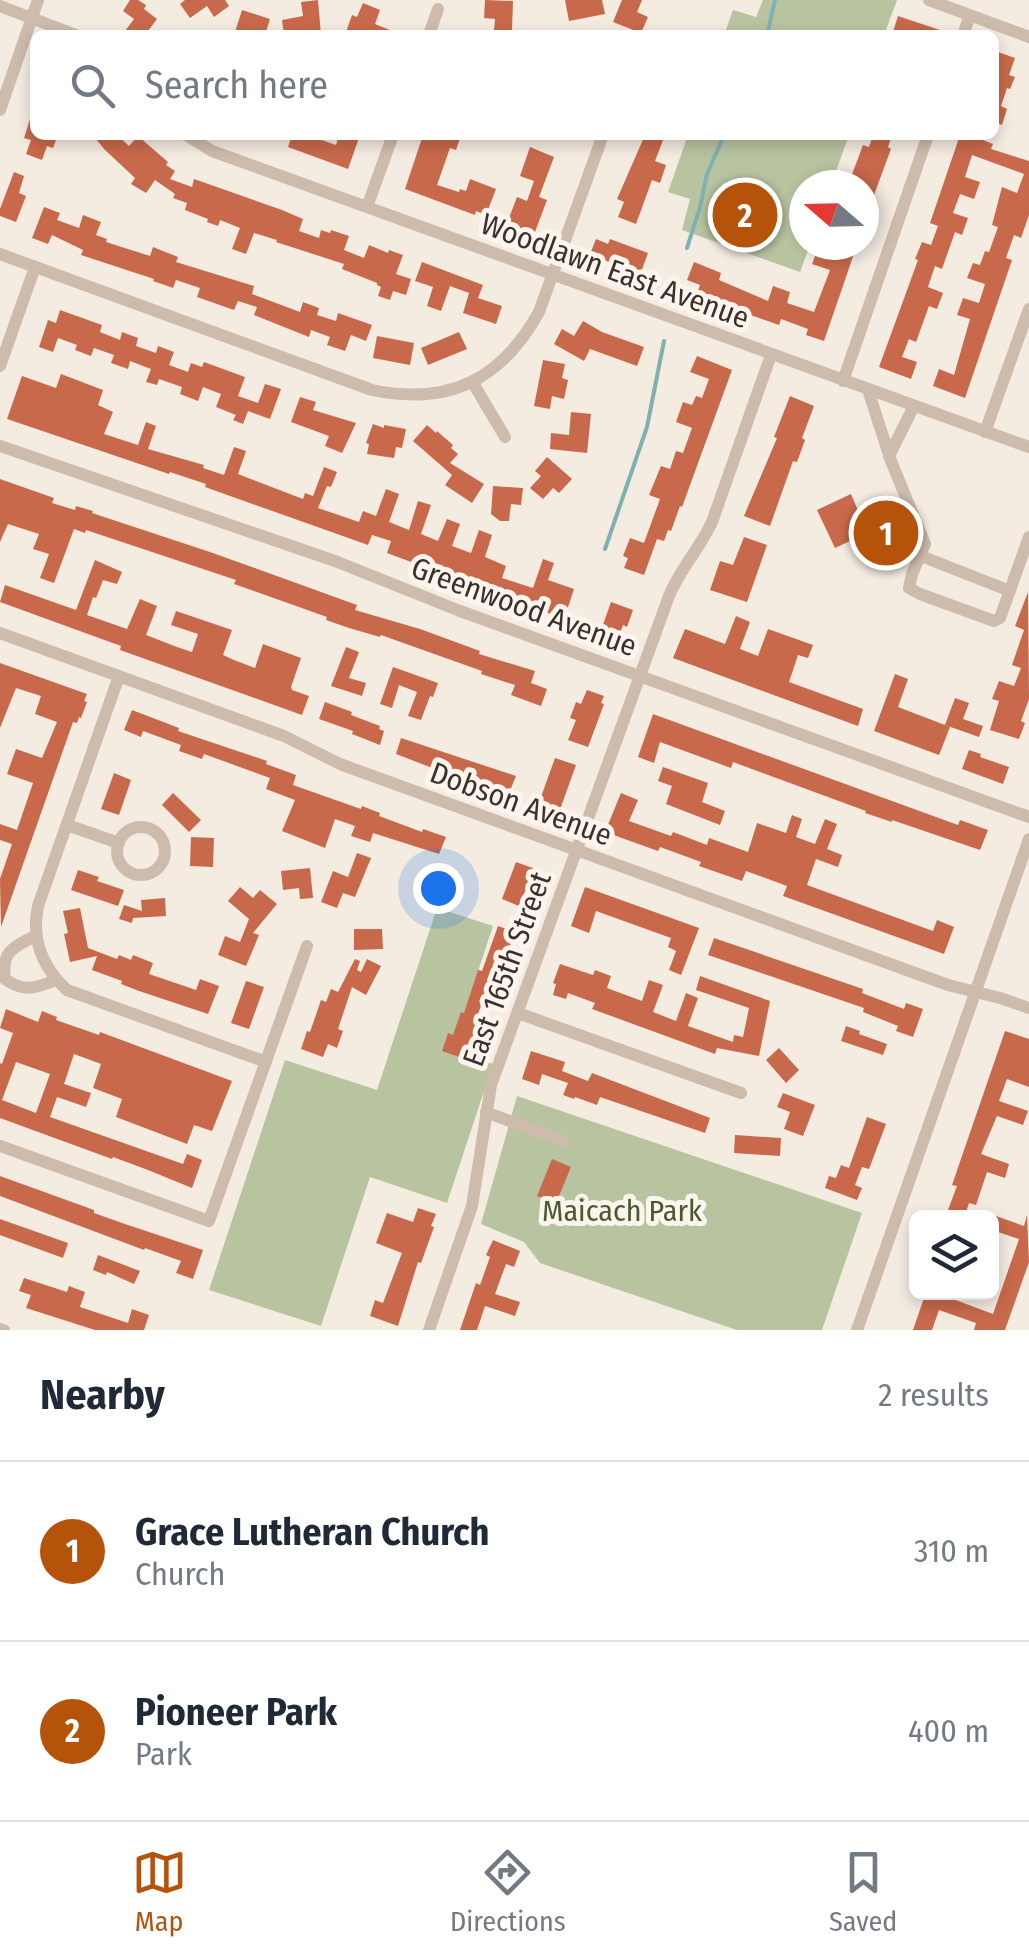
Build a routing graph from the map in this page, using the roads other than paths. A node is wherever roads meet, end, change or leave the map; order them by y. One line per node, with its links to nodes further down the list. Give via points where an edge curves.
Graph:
1 (38, 0): 6 (street)
2 (929, 0): 5 (street)
3 (0, 6): 6 (street)
4 (438, 9): 8 (street)
5 (970, 15): 9 (street); 10 (street)
6 (32, 17): 7 (street); 11 (street)
7 (64, 30)
8 (431, 30)
9 (965, 30)
10 (1029, 37)
11 (0, 110)
12 (195, 140): 16 (street, Woodlawn East Avenue)
13 (391, 140): 16 (street)
14 (601, 140): 19 (street)
15 (926, 140): 23 (street)
16 (367, 208): 19 (street, Woodlawn East Avenue)
17 (0, 254): 18 (street)
18 (34, 268): 22 (street); 24 (street, via 372,390 414,396)
19 (553, 274): 21 (street, Woodlawn East Avenue); 24 (street, via 519,344)
20 (1029, 309): 27 (street)
21 (772, 355): 23 (street, Woodlawn East Avenue); 37 (street, East 165th Street, via 712,522 675,582)
22 (0, 366)
23 (843, 381): 25 (street, Woodlawn East Avenue)
24 (473, 383): 28 (street)
25 (868, 390): 26 (street, Woodlawn East Avenue); 31 (street)
26 (914, 406): 27 (street, Woodlawn East Avenue); 31 (street)
27 (985, 432): 30 (street, Woodlawn East Avenue)
28 (505, 437)
29 (0, 446): 37 (street, Greenwood Avenue, via 335,561)
30 (1029, 448)
31 (889, 456): 33 (street, via 925,544)
32 (1029, 537): 34 (street)
33 (921, 556): 34 (street); 34 (street, via 909,588 920,594 994,621)
34 (1010, 592)
35 (0, 633): 36 (street, Dobson Avenue)
36 (118, 676): 39 (street); 42 (street, Dobson Avenue)
37 (640, 677): 38 (street, Greenwood Avenue); 42 (street, East 165th Street)
38 (1029, 817)
39 (67, 825): 41 (street); 43 (street, via 38,906)
40 (1029, 840): 46 (street)
41 (119, 843)
42 (576, 852): 46 (street, Dobson Avenue); 48 (street, East 165th Street)
43 (35, 936): 45 (street); 45 (street, via 8,954 6,980 29,990)
44 (307, 946): 49 (street)
45 (56, 980): 49 (street, via 82,997)
46 (976, 992): 47 (street, Dobson Avenue); 55 (street)
47 (1029, 1008)
48 (518, 1013): 50 (street); 51 (street, East 165th Street)
49 (266, 1062): 53 (street, via 209,1221)
50 (741, 1092)
51 (486, 1112): 52 (street); 54 (street, East 165th Street, via 472,1206)
52 (563, 1141)
53 (0, 1146)
54 (429, 1330)
55 (857, 1330)

